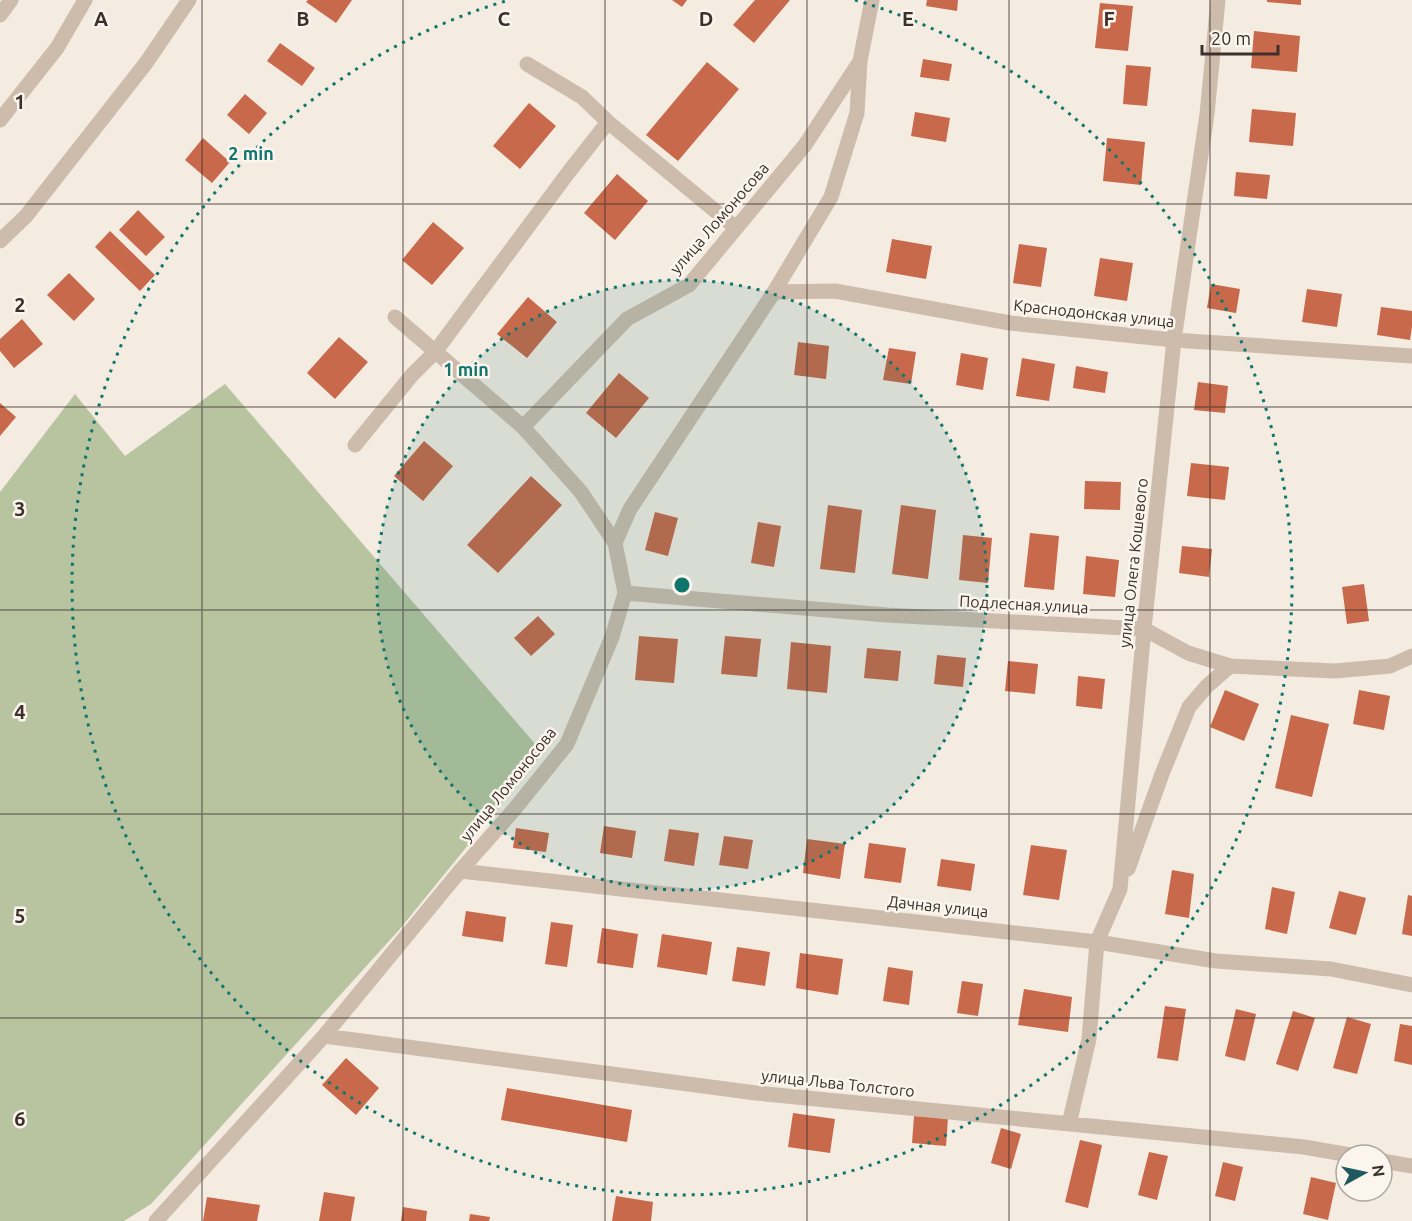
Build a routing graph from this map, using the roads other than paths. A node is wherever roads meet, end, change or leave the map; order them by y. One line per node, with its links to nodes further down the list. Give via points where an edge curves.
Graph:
1 (11, 0): 6 (street)
2 (85, 0): 9 (street, via 57,48)
3 (189, 0): 12 (street, via 146,63 26,216)
4 (872, 0): 7 (street, улица Ломоносова)
5 (1218, 0): 15 (street, улица Олега Кошевого, via 1207,114)
6 (0, 15)
7 (860, 61): 11 (street, улица Ломоносова, via 805,145); 13 (street, via 857,112 831,197)
8 (527, 64): 10 (street, via 582,97)
9 (0, 120)
10 (608, 122): 11 (street); 16 (street)
11 (736, 228): 18 (street, улица Ломоносова, via 688,285 627,319)
12 (0, 241)
13 (774, 292): 15 (street, Краснодонская улица, via 835,291 1010,323); 20 (street, via 630,510)
14 (395, 317): 16 (street)
15 (1174, 340): 17 (street, Краснодонская улица); 22 (street, улица Олега Кошевого)
16 (435, 352): 18 (street); 19 (street)
17 (1412, 356)
18 (523, 427): 20 (street, улица Ломоносова, via 581,492)
19 (355, 445)
20 (615, 543): 21 (street, улица Ломоносова)
21 (625, 593): 22 (street, Подлесная улица, via 887,615); 25 (street, улица Ломоносова, via 612,637 567,744)
22 (1144, 629): 24 (street, Подлесная улица, via 1188,653); 26 (street, улица Олега Кошевого)
23 (1412, 656): 24 (street, Подлесная улица, via 1390,666 1335,671)
24 (1230, 666): 26 (street, via 1189,706)
25 (460, 871): 27 (street, Дачная улица); 29 (street, улица Ломоносова)
26 (1120, 889): 27 (street, улица Олега Кошевого)
27 (1097, 942): 28 (street, Дачная улица, via 1216,961 1331,969); 30 (street, улица Олега Кошевого, via 1089,1039)
28 (1412, 985)
29 (324, 1036): 30 (street, улица Льва Толстого, via 756,1093); 34 (street, улица Ломоносова)
30 (1068, 1124): 31 (street, улица Льва Толстого)
31 (1334, 1152)
32 (1394, 1163): 33 (street)
33 (1412, 1166)
34 (156, 1221)

